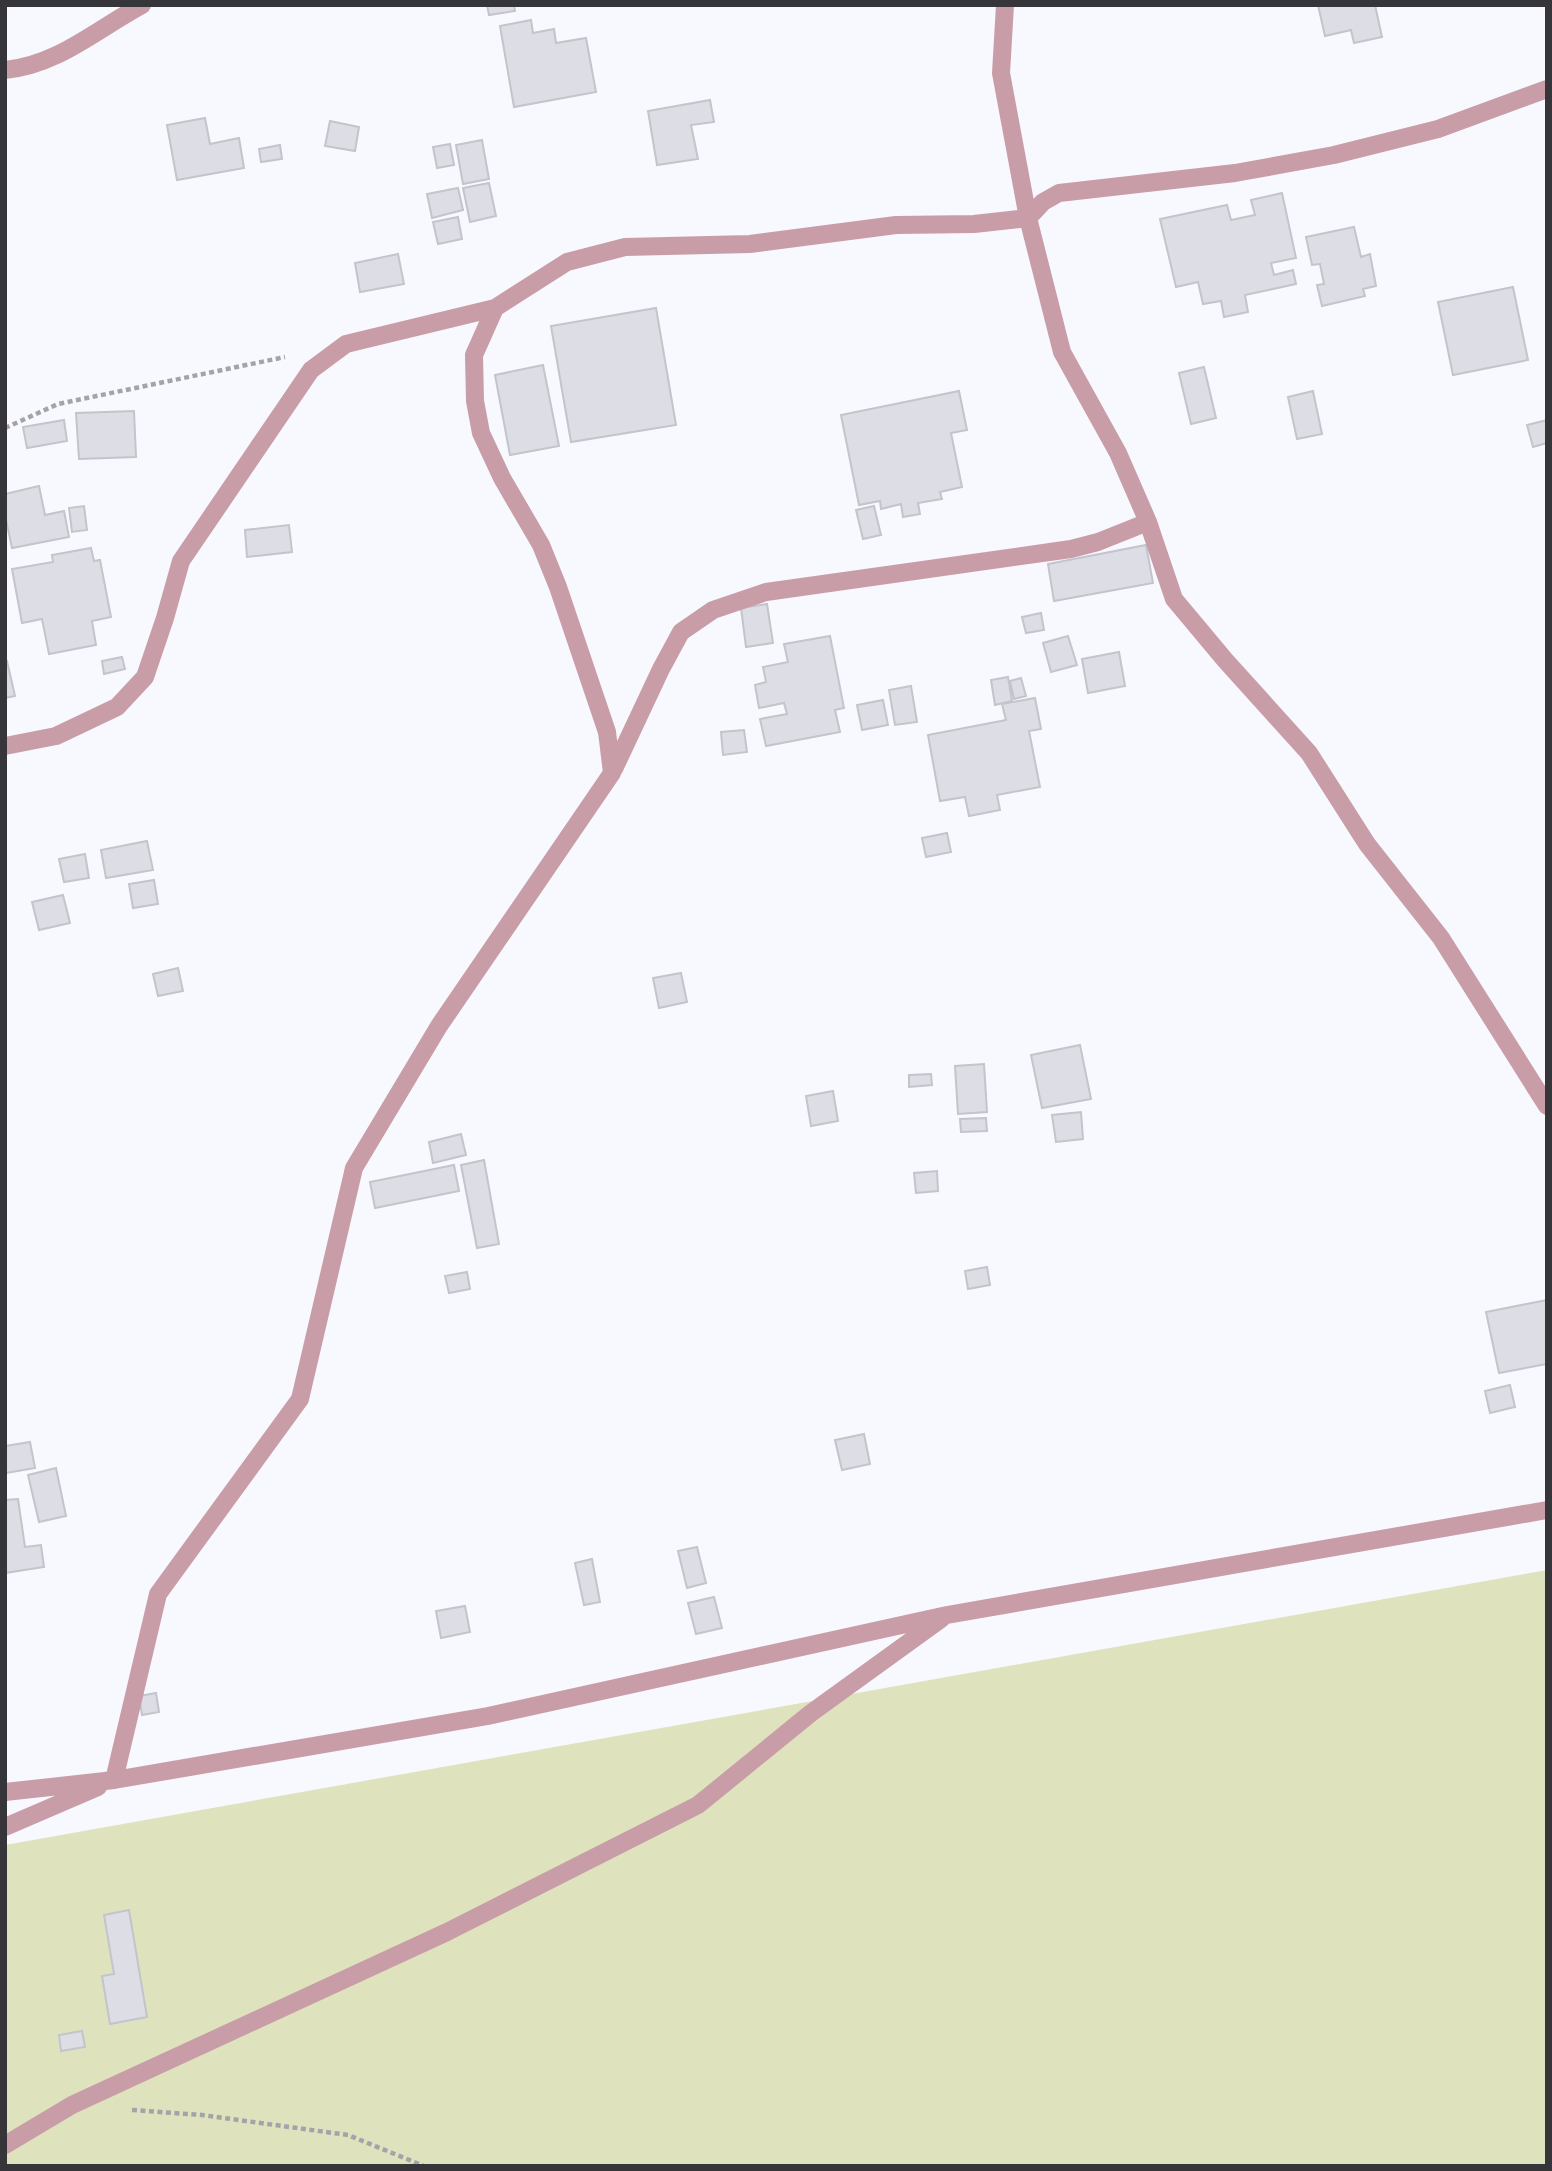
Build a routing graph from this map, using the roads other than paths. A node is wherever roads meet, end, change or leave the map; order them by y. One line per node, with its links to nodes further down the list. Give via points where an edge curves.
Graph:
1 (142, 5): 3 (street, via 63,54)
2 (1005, 5): 5 (street, via 1001,73)
3 (5, 70)
4 (1547, 89): 5 (street, via 1438,129 1334,155 1235,173 1059,193)
5 (1028, 218): 6 (street, via 896,225 750,244 625,247 567,262); 7 (street, via 1062,352 1118,453)
6 (495, 308): 8 (street, via 346,344 311,370 181,561 145,677 117,708 56,736); 9 (street, via 474,355 481,433 541,545 558,587 596,694)
7 (1147, 522): 9 (street, via 1071,549 766,592 713,610 681,632); 10 (street, via 1174,599 1309,753 1367,844 1441,937)
8 (5, 746)
9 (612, 773): 13 (street, via 439,1026 354,1168 300,1399 158,1594)
10 (1547, 1106)
11 (1547, 1510): 12 (street)
12 (947, 1615): 13 (street, via 488,1716); 16 (street, via 811,1713 698,1805 447,1931 72,2105)
13 (114, 1780): 14 (street); 15 (street)
14 (5, 1792)
15 (5, 1827)
16 (5, 2145)

